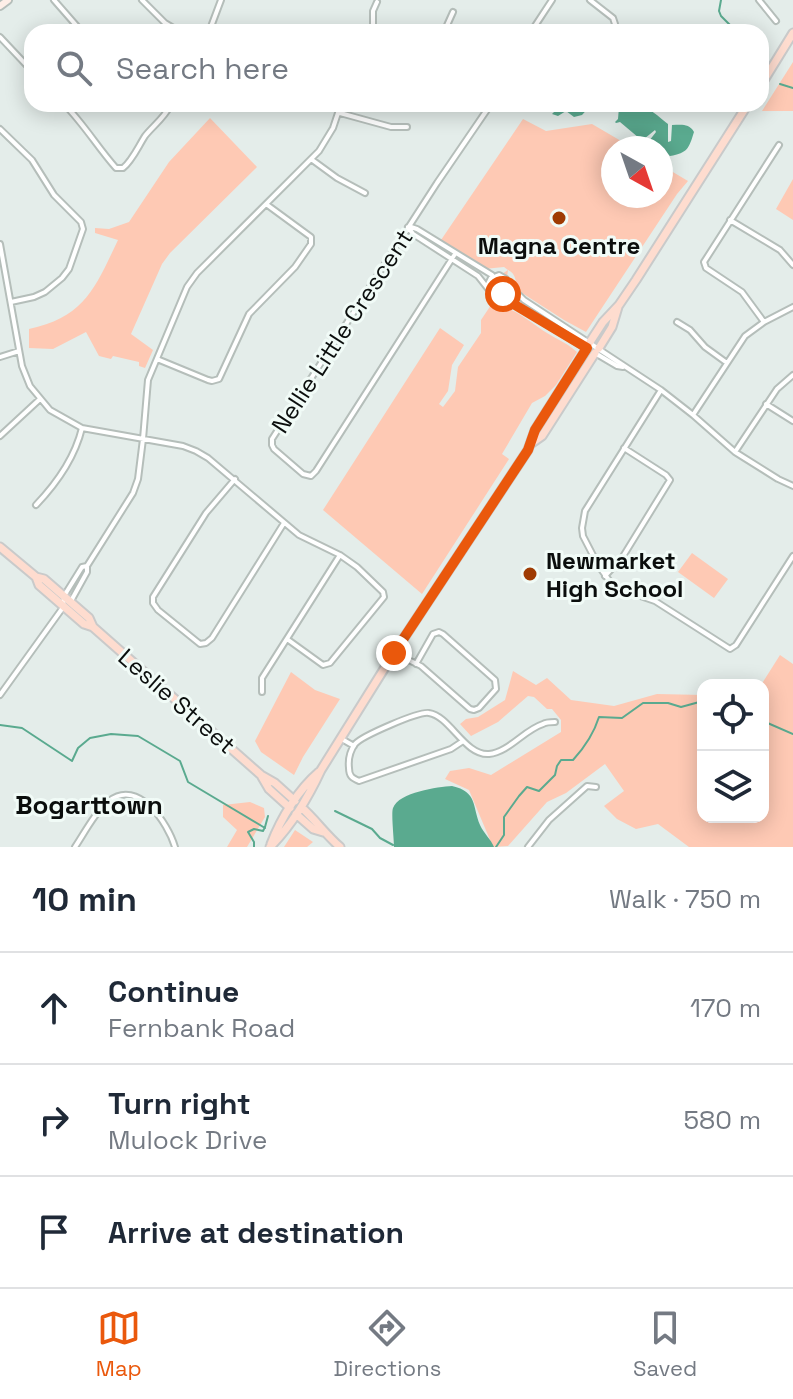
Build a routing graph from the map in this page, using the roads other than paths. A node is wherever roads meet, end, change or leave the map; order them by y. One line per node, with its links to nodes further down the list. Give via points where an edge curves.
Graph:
1 (8, 0): 9 (street)
2 (54, 0): 12 (street)
3 (142, 0): 13 (street)
4 (221, 0): 14 (street)
5 (552, 0): 17 (street)
6 (590, 0): 18 (street)
7 (759, 0): 11 (street)
8 (377, 2): 15 (street)
9 (0, 6)
10 (453, 12): 16 (street)
11 (776, 21)
12 (75, 24)
13 (167, 24)
14 (212, 24)
15 (373, 24)
16 (448, 24)
17 (538, 24)
18 (615, 24)
19 (793, 33): 22 (main road)
20 (0, 37): 21 (street)
21 (24, 62)
22 (769, 72)
23 (72, 112): 24 (street, via 116,168 126,167)
24 (167, 112)
25 (485, 112): 35 (street, Nellie Little Crescent)
26 (743, 112): 44 (main road)
27 (340, 113): 28 (street); 31 (street)
28 (407, 127)
29 (0, 129): 43 (street, via 32,160 83,229 62,278 45,292)
30 (779, 145): 34 (street)
31 (311, 159): 32 (street); 33 (street)
32 (365, 193)
33 (266, 204): 52 (street, via 193,278); 52 (street, via 311,237 311,244 249,314 219,379 208,380)
34 (730, 220): 38 (street, via 780,250); 47 (street, via 704,265 742,292)
35 (408, 227): 37 (street); 37 (street, Nellie Little Crescent, via 272,439 274,449 303,474 314,474)
36 (0, 244): 43 (street)
37 (454, 256): 39 (street); 41 (street)
38 (793, 265)
39 (494, 276): 40 (street); 41 (street)
40 (508, 284): 42 (street); 48 (street)
41 (487, 286): 42 (street)
42 (500, 296): 48 (street)
43 (11, 302): 49 (street)
44 (619, 305): 48 (main road); 50 (main road)
45 (793, 307): 47 (street)
46 (677, 322): 53 (street)
47 (764, 322): 53 (street, via 745,336)
48 (588, 345): 50 (street); 63 (main road)
49 (19, 351): 51 (street); 56 (street)
50 (597, 351): 55 (street); 63 (main road, via 542,436)
51 (0, 357)
52 (157, 359): 62 (street, via 148,380)
53 (727, 363): 58 (street)
54 (793, 375): 57 (street)
55 (661, 390): 58 (street); 64 (street)
56 (40, 399): 60 (street); 61 (street)
57 (766, 404): 59 (street); 65 (street)
58 (693, 415): 65 (street)
59 (793, 421)
60 (82, 428): 62 (street); 68 (street, via 64,470)
61 (0, 436)
62 (143, 439): 66 (street, via 196,451); 74 (street, via 133,493)
63 (532, 443): 76 (main road)
64 (624, 448): 73 (street, via 583,520 583,536); 73 (street, via 670,480)
65 (735, 452): 67 (street)
66 (235, 479): 69 (street); 69 (street, via 206,513 153,597 158,610 200,644 206,643)
67 (793, 486)
68 (36, 505)
69 (285, 522): 71 (street)
70 (0, 547): 74 (main road, Leslie Street, via 39,585)
71 (340, 555): 75 (street); 75 (street, via 384,597 330,663 323,665)
72 (793, 556): 73 (street, via 730,649)
73 (605, 576)
74 (66, 601): 79 (street); 85 (main road, Leslie Street)
75 (287, 639): 78 (street, via 262,678)
76 (394, 653): 77 (street); 81 (main road)
77 (416, 664): 77 (street, via 470,709 479,708 496,689 495,680 439,632)
78 (262, 692)
79 (0, 695)
80 (555, 722): 82 (street, via 542,724 493,753 478,752)
81 (340, 738): 83 (street); 85 (main road, via 307,782)
82 (463, 741): 83 (street, via 429,713 366,736); 83 (street, via 359,781 349,770)
83 (354, 746)
84 (596, 787): 90 (street, via 587,786)
85 (296, 807): 88 (main road); 89 (main road, Leslie Street, via 313,829)
86 (75, 847): 87 (street, via 104,805 119,795 131,795 157,812)
87 (175, 847)
88 (270, 847)
89 (340, 847)
90 (528, 847)

